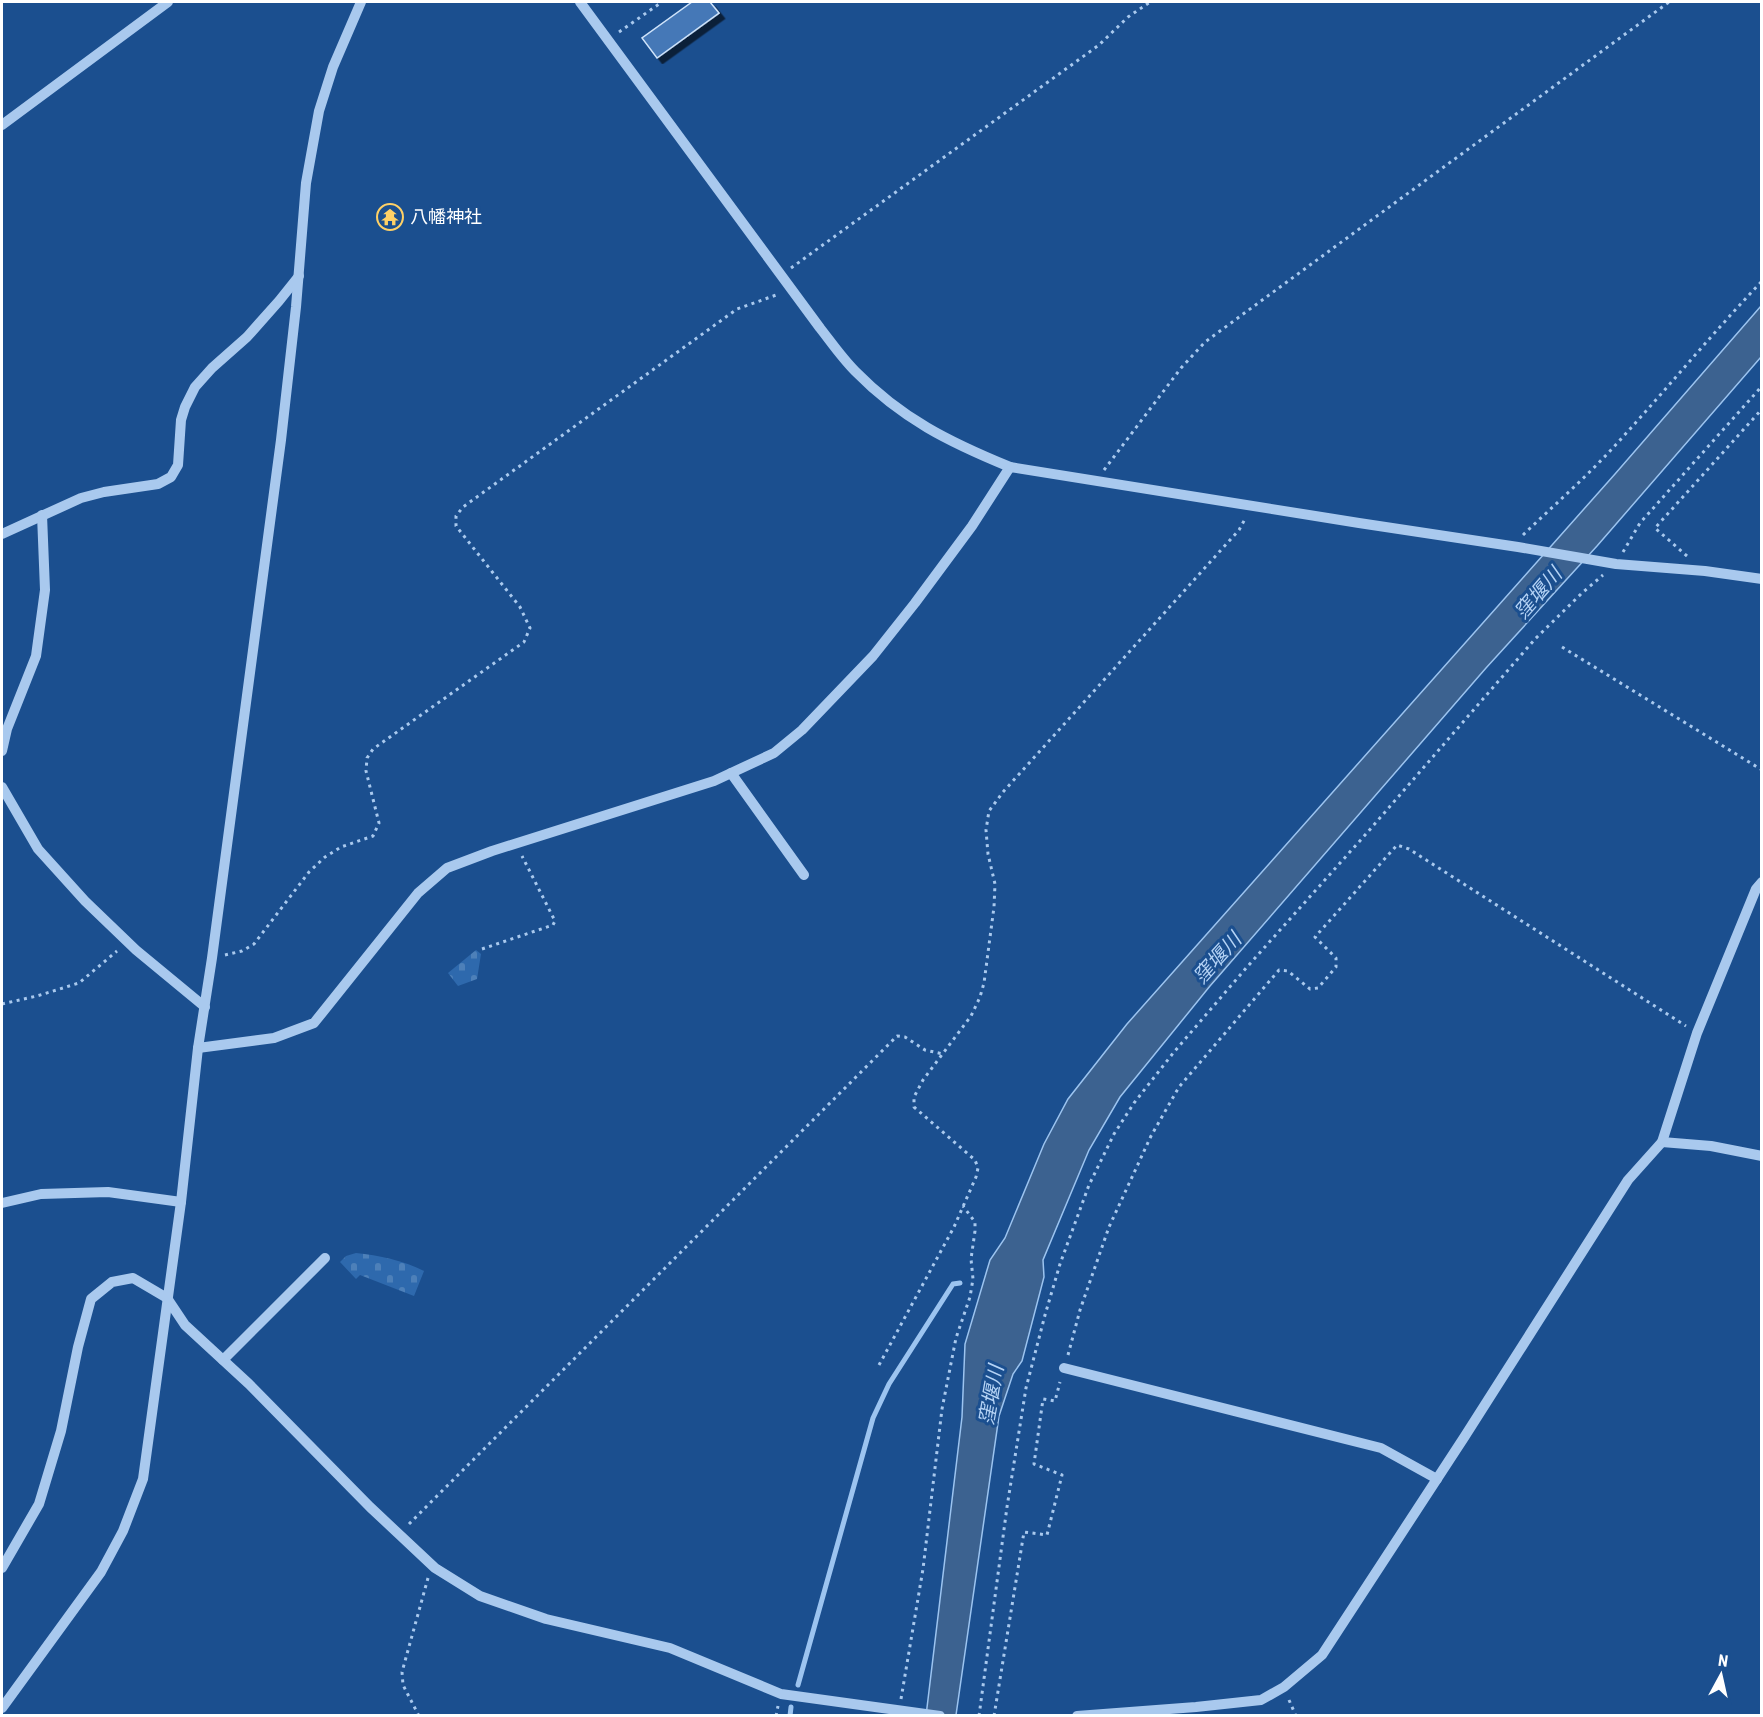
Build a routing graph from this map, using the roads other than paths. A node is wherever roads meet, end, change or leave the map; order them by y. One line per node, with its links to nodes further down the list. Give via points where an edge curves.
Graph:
1 (168, 2): 4 (street)
2 (361, 2): 5 (street, via 319,111 306,183)
3 (580, 2): 6 (street, via 853,370 920,425)
4 (2, 126)
5 (299, 275): 7 (street, via 247,337 195,387 181,420 178,465 171,477 158,484 81,498); 15 (street, via 281,440)
6 (1010, 467): 9 (street, via 1616,564); 11 (street, via 972,526 873,656 788,742)
7 (42, 515): 8 (street); 10 (street, via 45,590 36,656)
8 (2, 534)
9 (1761, 579)
10 (2, 751)
11 (731, 773): 13 (street); 16 (street, via 447,868 418,893 314,1023 274,1038)
12 (2, 787): 15 (street, via 38,849 85,901)
13 (804, 875)
14 (1761, 882): 17 (street, via 1697,1033)
15 (205, 1007): 16 (street)
16 (198, 1048): 19 (street)
17 (1662, 1142): 18 (street, via 1712,1146); 25 (street, via 1628,1180)
18 (1761, 1156)
19 (181, 1202): 20 (street, via 108,1192 41,1194); 22 (street)
20 (2, 1203)
21 (325, 1258): 23 (street)
22 (167, 1298): 23 (street, via 185,1324); 26 (street, via 133,1278 112,1282 91,1299 61,1431 39,1504); 27 (street, via 143,1479 123,1531 101,1572)
23 (223, 1360): 29 (street, via 399,1534 432,1564 480,1596 546,1619 670,1648 781,1694)
24 (1064, 1368): 25 (street, via 1381,1448)
25 (1437, 1479): 28 (street, via 1322,1655 1284,1687 1261,1700)
26 (2, 1568)
27 (2, 1708)
28 (1195, 1711): 30 (street)
29 (940, 1716)
30 (1077, 1716)

